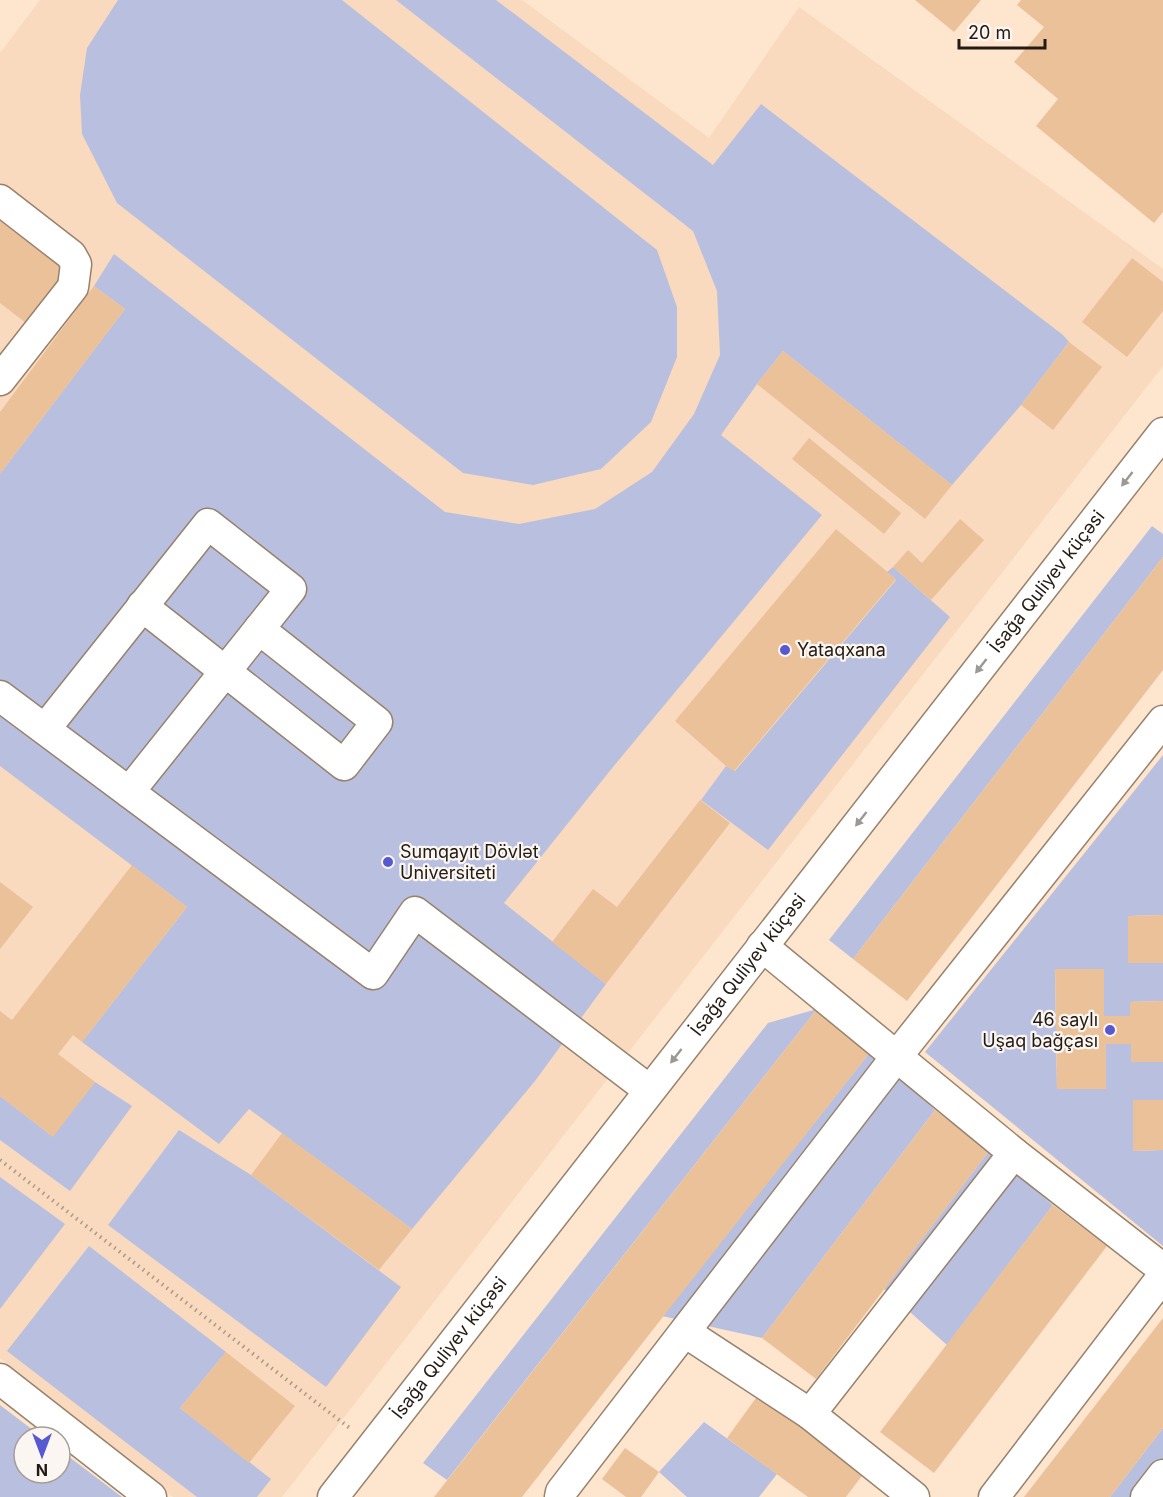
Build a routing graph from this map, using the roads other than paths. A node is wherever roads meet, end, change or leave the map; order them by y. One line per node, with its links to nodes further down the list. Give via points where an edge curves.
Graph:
1 (0, 200): 2 (street, via 70,255 76,273 73,287)
2 (0, 380)
3 (1163, 433): 11 (street, İsağa Quliyev küçəsi, one-way to 11)
4 (142, 606): 5 (street, via 208,524 291,589); 6 (street); 9 (street)
5 (259, 629): 6 (street); 6 (street, via 377,722 344,765)
6 (225, 671): 10 (street)
7 (0, 696): 9 (street)
8 (1163, 721): 12 (street)
9 (45, 729): 10 (street)
10 (129, 792): 13 (street, via 373,974 415,912)
11 (762, 946): 12 (street); 13 (street, İsağa Quliyev küçəsi, one-way to 13)
12 (897, 1056): 14 (street); 17 (street)
13 (649, 1090): 22 (street, İsağa Quliyev küçəsi)
14 (1014, 1153): 15 (street); 19 (street)
15 (1163, 1269)
16 (1163, 1276): 25 (street)
17 (685, 1332): 19 (street); 23 (street)
18 (0, 1379): 21 (street)
19 (810, 1414): 24 (street)
20 (1163, 1475): 26 (street)
21 (151, 1497)
22 (333, 1497)
23 (560, 1497)
24 (914, 1497)
25 (994, 1497)
26 (1146, 1497)

